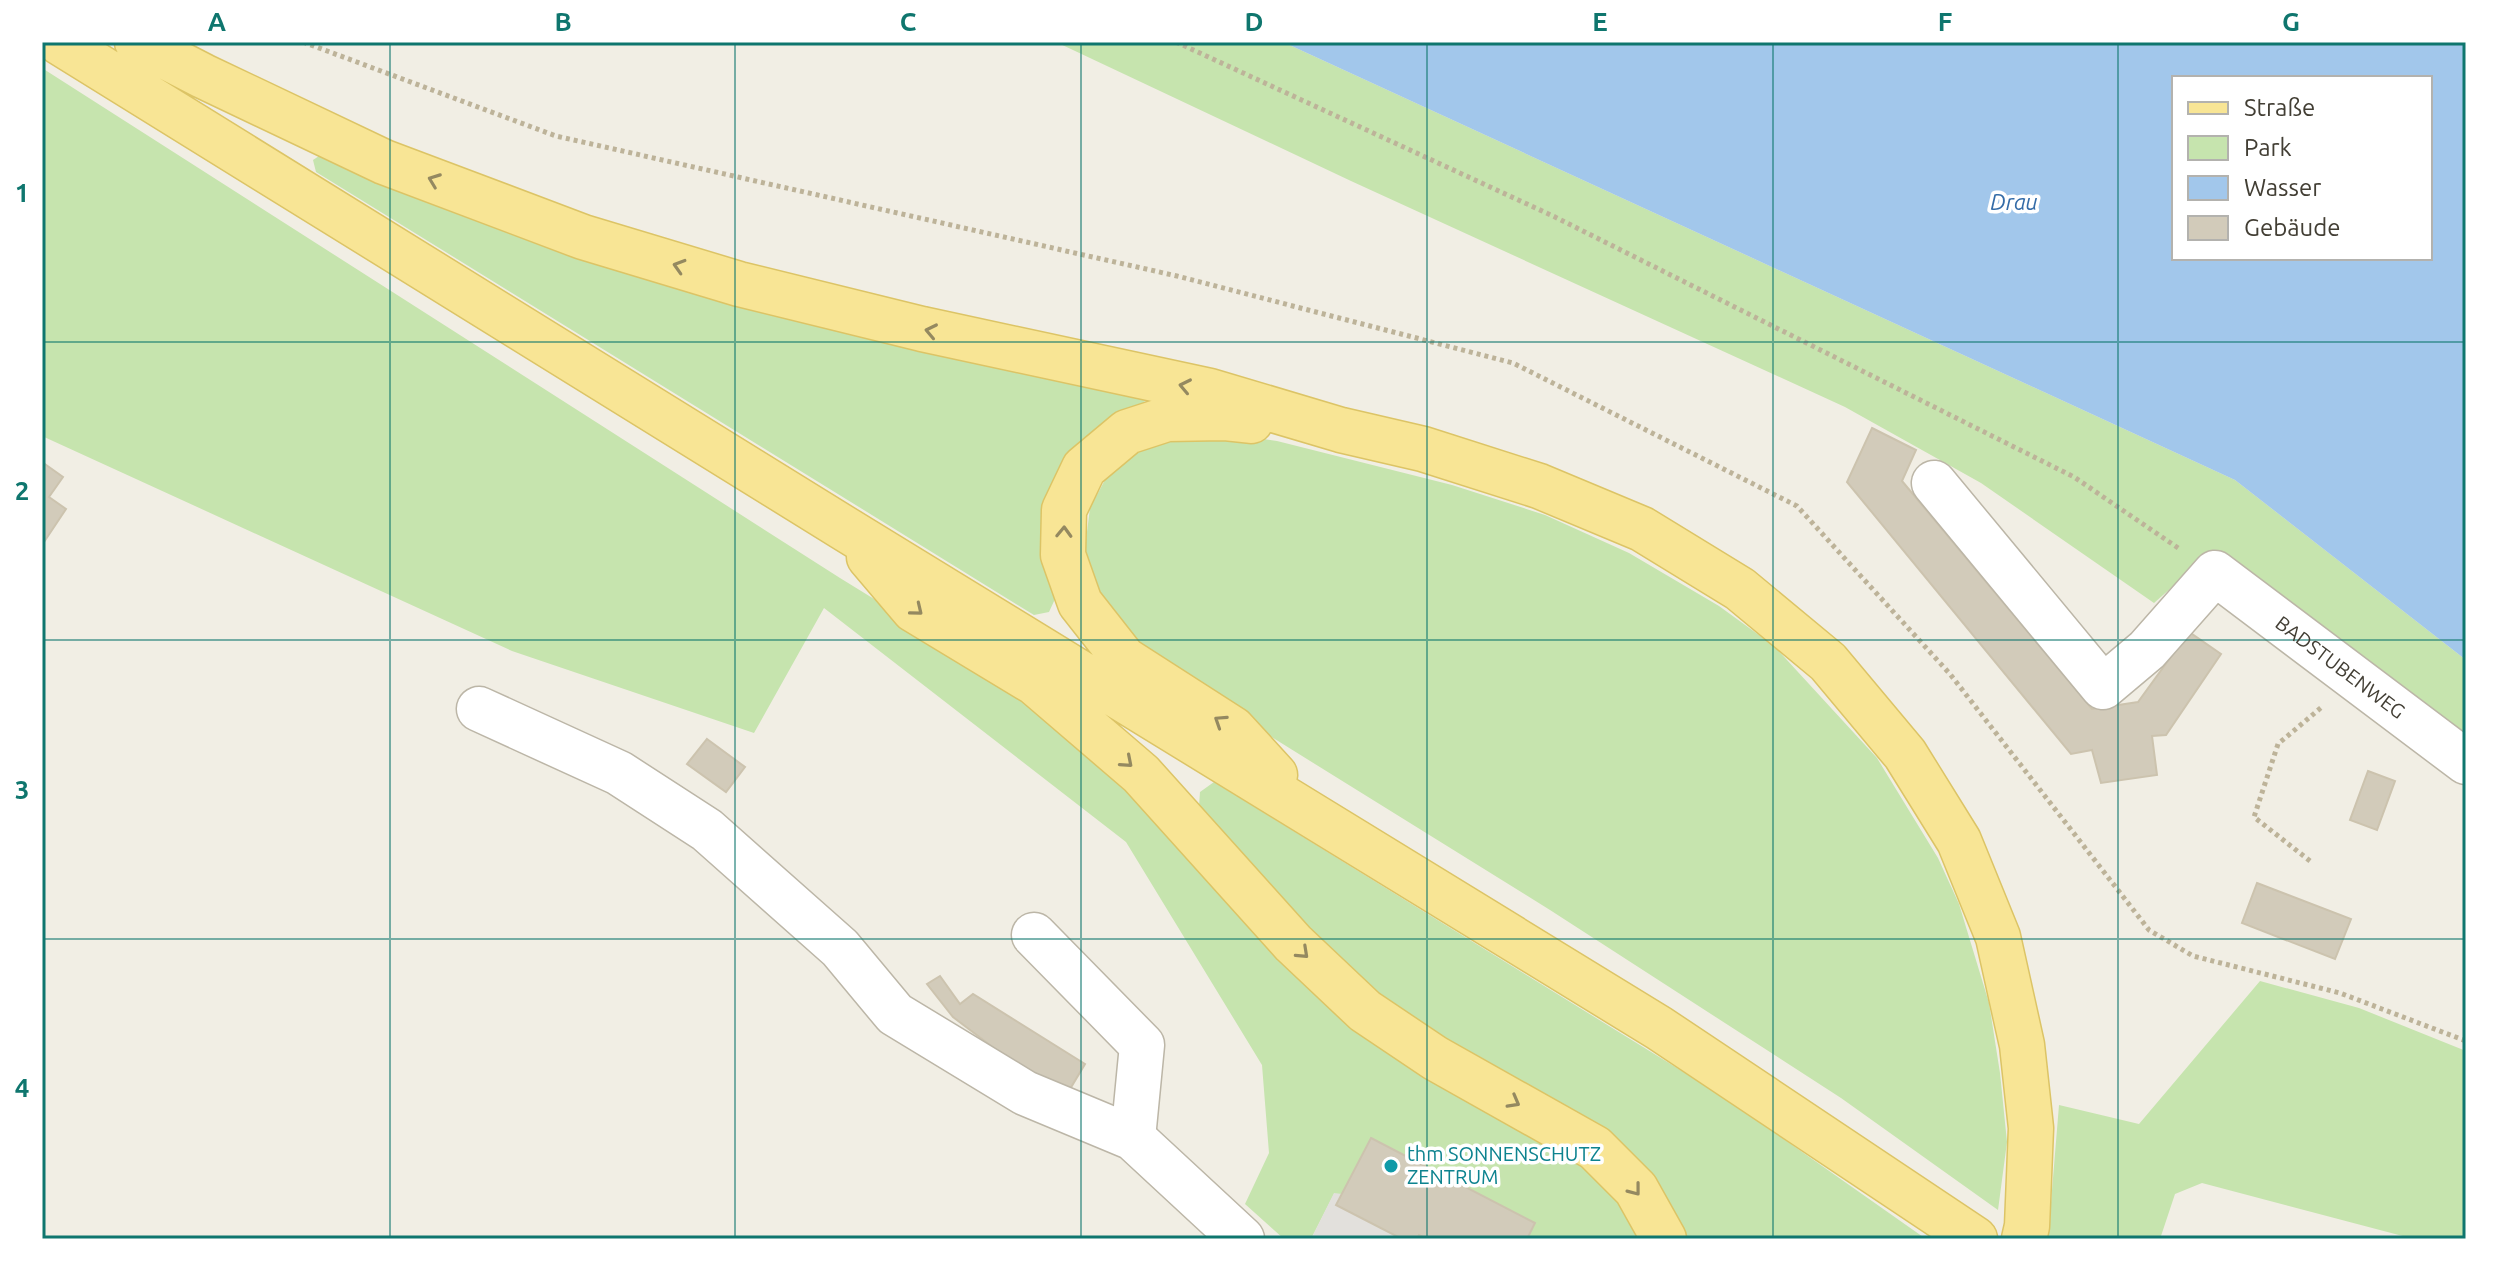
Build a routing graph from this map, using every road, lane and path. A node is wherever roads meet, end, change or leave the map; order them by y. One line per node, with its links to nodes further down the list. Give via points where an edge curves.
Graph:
1 (59, 42): 6 (main road)
2 (137, 42): 4 (main road, one-way to 2, via 1210,391 739,284 583,237 384,162)
3 (1176, 42): 7 (path, via 1553,216 2074,477)
4 (1341, 430): 11 (main road, one-way to 4, via 1233,729 1124,659 1080,603 1063,555 1064,510 1084,468 1127,432 1167,419 1223,418); 18 (main road, via 1423,449 1539,486 1642,529 1740,589 1828,662 1905,754 1959,841 1998,937 2022,1045 2031,1128)
5 (1934, 483): 7 (street, via 2103,687 2147,650)
6 (847, 530): 11 (main road); 16 (main road, one-way to 16, via 914,610 1035,683 1141,774 1293,943 1365,1011 1435,1058 1595,1148 1636,1189)
7 (2215, 573): 8 (street, BADSTUBENWEG)
8 (2370, 688): 10 (street, BADSTUBENWEG); 12 (path, via 2323,706 2278,744 2254,817)
9 (479, 709): 14 (street, via 619,773 707,830 840,948 895,1014 1025,1093)
10 (2466, 762)
11 (1313, 817): 17 (main road, via 1659,1028)
12 (2310, 861)
13 (1034, 935): 14 (street, via 1142,1045)
14 (1133, 1138): 15 (street)
15 (1242, 1239)
16 (1664, 1239)
17 (1975, 1239)
18 (2024, 1239)

